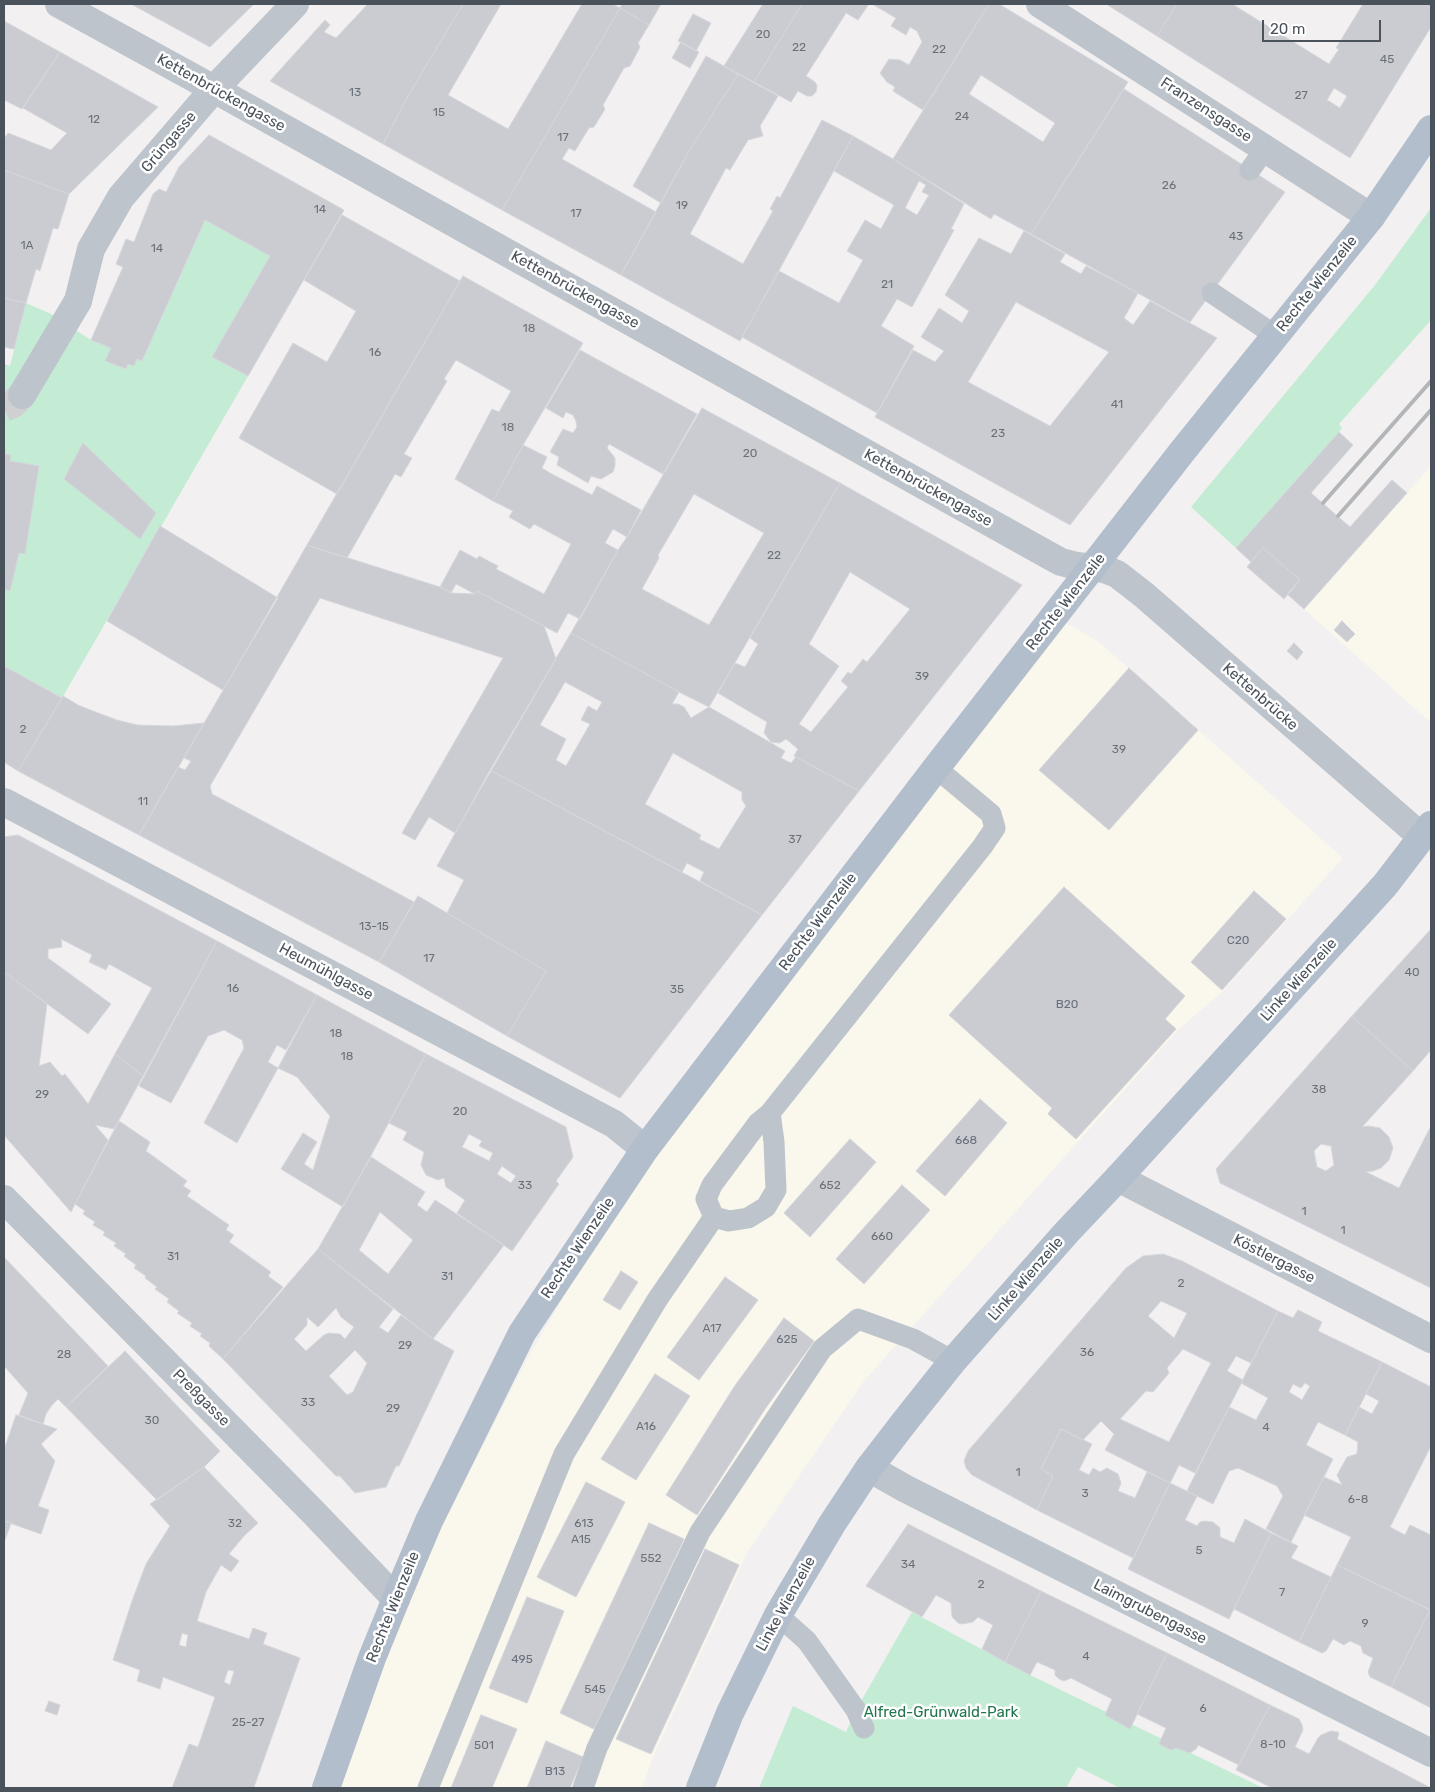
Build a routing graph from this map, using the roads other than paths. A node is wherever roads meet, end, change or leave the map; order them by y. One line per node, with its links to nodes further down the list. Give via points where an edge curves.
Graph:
1 (59, 4): 4 (street, Kettenbrückengasse)
2 (295, 4): 4 (street, Grüngasse)
3 (1040, 4): 6 (street, Franzensgasse, via 1258,159)
4 (214, 89): 9 (street, Grüngasse, via 122,197 91,250 78,301); 10 (street, Kettenbrückengasse, via 1061,562)
5 (1431, 129): 6 (main road, Rechte Wienzeile)
6 (1371, 217): 8 (main road, Rechte Wienzeile)
7 (1212, 293): 8 (lane)
8 (1276, 336): 10 (main road, Rechte Wienzeile)
9 (22, 395)
10 (1093, 567): 11 (main road, Rechte Wienzeile); 13 (street, Kettenbrücke, via 1128,581)
11 (936, 768): 14 (lane, via 991,814 995,828); 15 (main road, Rechte Wienzeile)
12 (4, 802): 15 (street, Heumühlgasse, via 614,1124)
13 (1427, 831): 16 (main road, Linke Wienzeile, via 1385,885)
14 (770, 1113): 18 (lane, via 758,1123 712,1185 706,1199); 18 (lane, via 776,1190 766,1207 748,1218 729,1221)
15 (644, 1149): 22 (main road, Rechte Wienzeile, via 522,1333 436,1508)
16 (1118, 1178): 19 (street, Köstlergasse); 20 (main road, Linke Wienzeile, via 1066,1232)
17 (4, 1199): 22 (street, Preßgasse)
18 (714, 1217): 27 (lane, via 657,1300 564,1454)
19 (1431, 1339)
20 (954, 1361): 21 (main road, Linke Wienzeile); 28 (lane, via 913,1339 858,1319 822,1349 700,1532 597,1748)
21 (869, 1468): 23 (main road, Linke Wienzeile); 25 (street, Laimgrubengasse)
22 (396, 1599): 26 (main road, Rechte Wienzeile)
23 (778, 1615): 24 (lane, via 807,1641 856,1710); 29 (main road, Linke Wienzeile, via 730,1712)
24 (864, 1728)
25 (1431, 1754)
26 (326, 1788)
27 (428, 1788)
28 (583, 1788)
29 (700, 1788)

